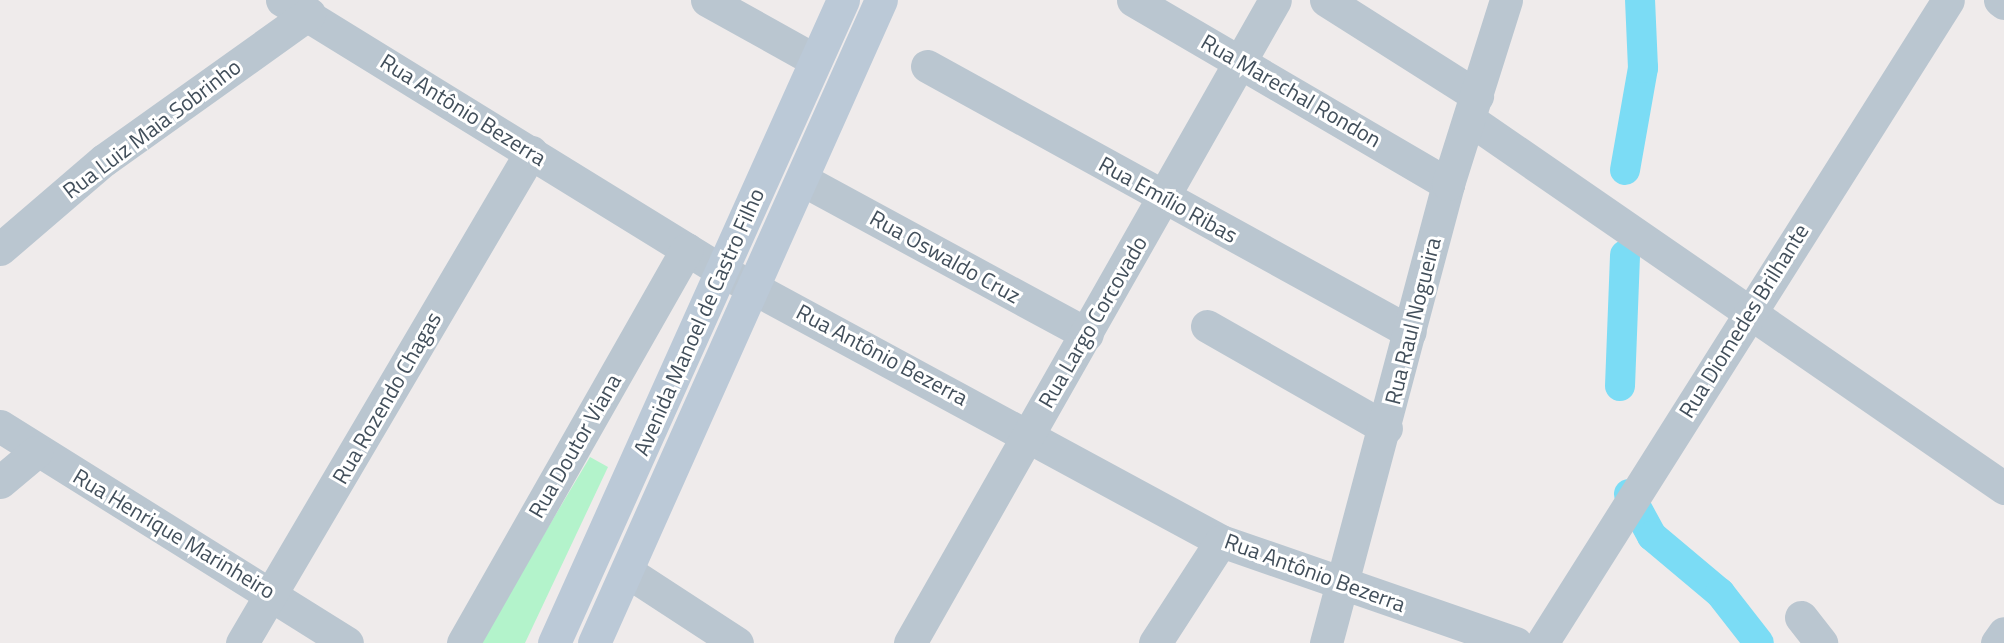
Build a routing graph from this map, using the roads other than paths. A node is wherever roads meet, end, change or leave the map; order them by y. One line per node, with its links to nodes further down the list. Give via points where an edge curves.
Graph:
1 (707, 0): 10 (street)
2 (843, 0): 10 (main road, Avenida Manoel de Castro Filho)
3 (881, 0): 15 (main road, Avenida Manoel de Castro Filho)
4 (1133, 0): 11 (street, Rua Marechal Rondon)
5 (1275, 0): 11 (street, Rua Largo Corcovado)
6 (1326, 0): 13 (street)
7 (1506, 0): 13 (street, Rua Raul Nogueira)
8 (1948, 0): 22 (street, Rua Diomedes Brilhante)
9 (295, 7): 14 (street, Rua Antônio Bezerra); 18 (street, Rua Luiz Maia Sobrinho)
10 (815, 60): 20 (main road, Avenida Manoel de Castro Filho)
11 (1241, 61): 16 (street, Rua Marechal Rondon); 17 (street, Rua Largo Corcovado)
12 (927, 66): 17 (street, Rua Emílio Ribas)
13 (1473, 107): 16 (street, Rua Raul Nogueira); 22 (street)
14 (531, 152): 19 (street, Rua Antônio Bezerra); 35 (street, Rua Rozendo Chagas)
15 (803, 180): 21 (main road, Avenida Manoel de Castro Filho); 25 (street, Rua Oswaldo Cruz)
16 (1448, 184): 24 (street, Rua Raul Nogueira)
17 (1164, 199): 24 (street, Rua Emílio Ribas); 25 (street, Rua Largo Corcovado)
18 (0, 249)
19 (687, 249): 20 (street, Rua Antônio Bezerra); 40 (street, Rua Doutor Viana)
20 (722, 271): 21 (street, Rua Antônio Bezerra); 41 (main road, Avenida Manoel de Castro Filho)
21 (756, 287): 28 (street, Rua Antônio Bezerra); 33 (main road, Avenida Manoel de Castro Filho)
22 (1749, 312): 31 (street); 48 (street, Rua Diomedes Brilhante)
23 (1207, 326): 27 (street)
24 (1410, 332): 27 (street, Rua Raul Nogueira)
25 (1087, 334): 28 (street, Rua Largo Corcovado)
26 (0, 426): 29 (street, Rua Henrique Marinheiro)
27 (1386, 428): 34 (street, Rua Raul Nogueira)
28 (1029, 434): 32 (street, Rua Antônio Bezerra); 44 (street, Rua Largo Corcovado)
29 (36, 452): 30 (street); 35 (street, Rua Henrique Marinheiro)
30 (0, 482)
31 (2004, 488)
32 (1221, 541): 34 (street, Rua Antônio Bezerra); 45 (street)
33 (628, 572): 42 (main road, Avenida Manoel de Castro Filho); 43 (street)
34 (1341, 584): 46 (street, Rua Raul Nogueira); 47 (street, Rua Antônio Bezerra)
35 (273, 593): 38 (street, Rua Rozendo Chagas); 39 (street, Rua Henrique Marinheiro)
36 (1801, 617): 49 (street)
37 (2004, 633): 50 (street)
38 (242, 643)
39 (348, 643)
40 (463, 643)
41 (554, 643)
42 (594, 643)
43 (737, 643)
44 (910, 643)
45 (1155, 643)
46 (1326, 643)
47 (1516, 643)
48 (1542, 643)
49 (1821, 643)
50 (1997, 643)

